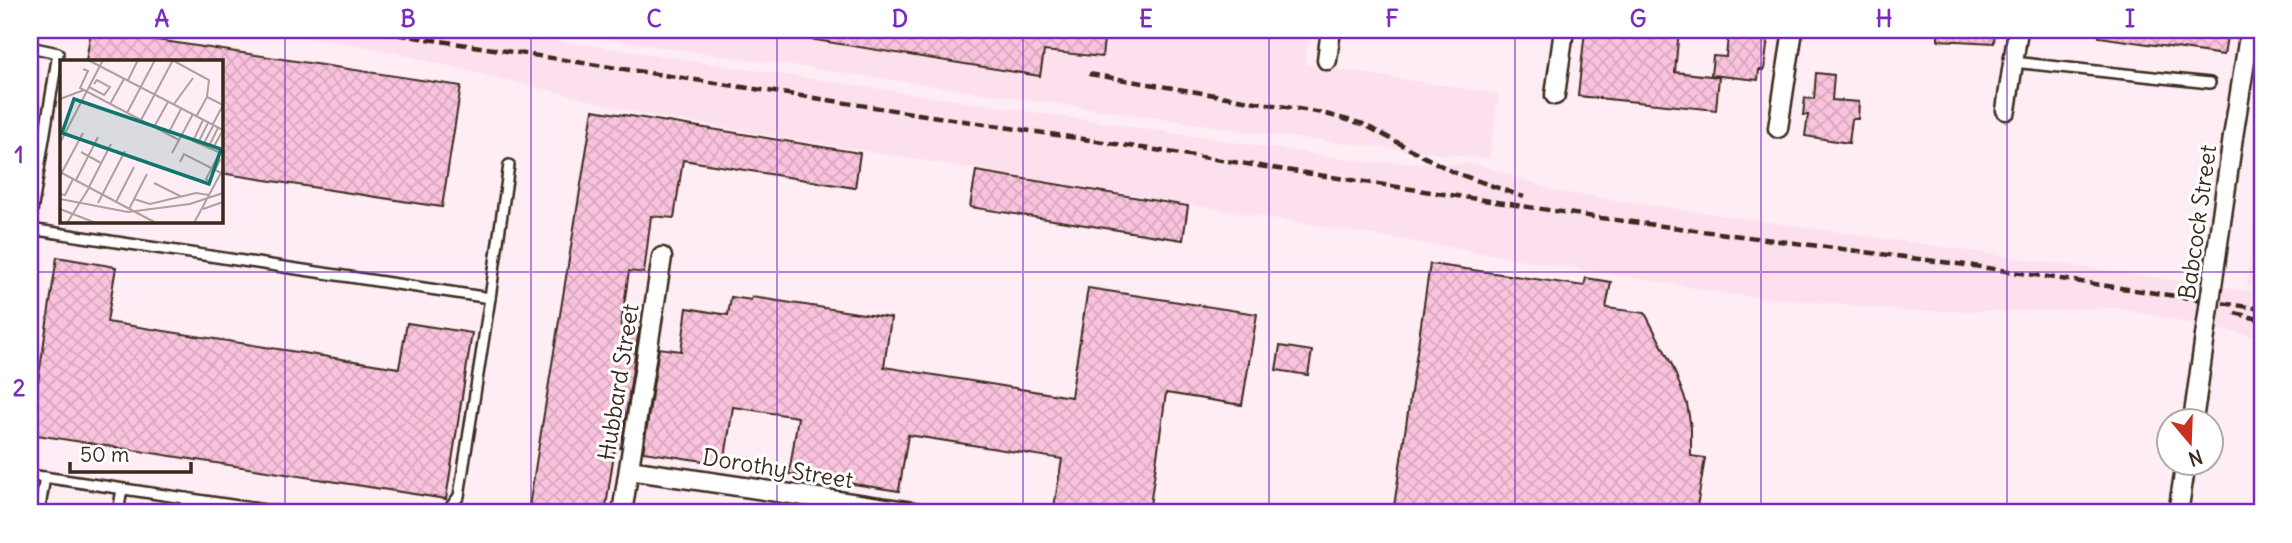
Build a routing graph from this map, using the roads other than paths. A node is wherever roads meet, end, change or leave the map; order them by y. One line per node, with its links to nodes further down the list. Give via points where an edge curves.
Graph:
1 (1331, 30): 7 (street)
2 (1564, 30): 10 (street)
3 (1793, 30): 12 (street)
4 (2018, 30): 8 (street)
5 (2250, 30): 17 (street, Babcock Street, bridge)
6 (30, 47): 14 (lane, via 58,53)
7 (1327, 60)
8 (2013, 62): 9 (lane); 11 (street)
9 (2210, 83)
10 (1555, 95)
11 (2006, 110)
12 (1778, 128)
13 (509, 165): 16 (lane)
14 (30, 227): 16 (lane)
15 (662, 257): 18 (street, Hubbard Street)
16 (490, 298): 30 (lane, via 459,496)
17 (2195, 406)
18 (629, 470): 24 (street, Dorothy Street); 31 (street, Hubbard Street)
19 (30, 475): 21 (lane)
20 (2184, 476): 33 (street)
21 (45, 477): 22 (lane); 26 (lane)
22 (122, 489): 23 (lane); 27 (lane)
23 (186, 498): 25 (lane); 28 (lane)
24 (811, 506): 32 (street, Dorothy Street)
25 (271, 512): 29 (lane)
26 (39, 513)
27 (118, 513)
28 (184, 513)
29 (285, 513)
30 (446, 513)
31 (622, 513)
32 (919, 513)
33 (2178, 513)

